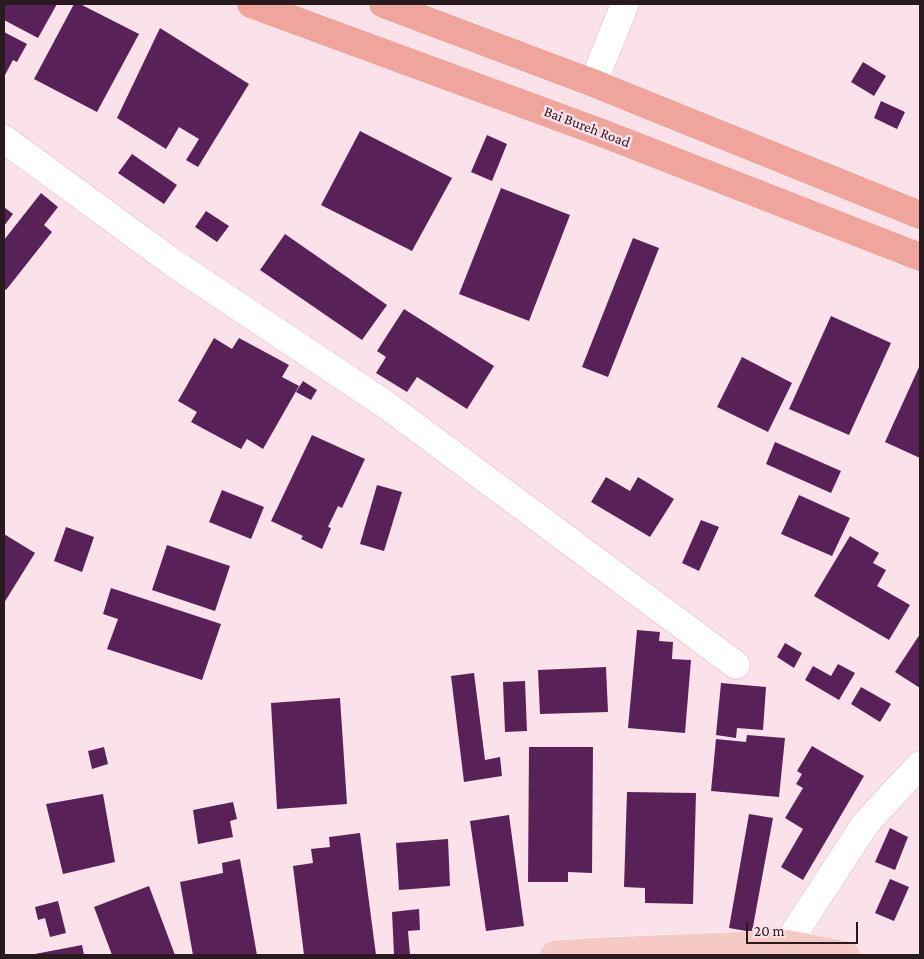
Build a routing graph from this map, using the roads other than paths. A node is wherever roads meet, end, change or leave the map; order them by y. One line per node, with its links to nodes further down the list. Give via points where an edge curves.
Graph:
1 (251, 4): 7 (highway, Bai Bureh Road, via 602,133)
2 (383, 4): 4 (highway)
3 (625, 4): 4 (street)
4 (593, 83): 6 (highway)
5 (4, 138): 8 (street, via 172,262 385,404)
6 (920, 215)
7 (920, 257)
8 (736, 665)
9 (920, 766): 10 (street, via 866,823)
10 (787, 944): 11 (main road); 12 (main road)
11 (554, 955)
12 (846, 955)

